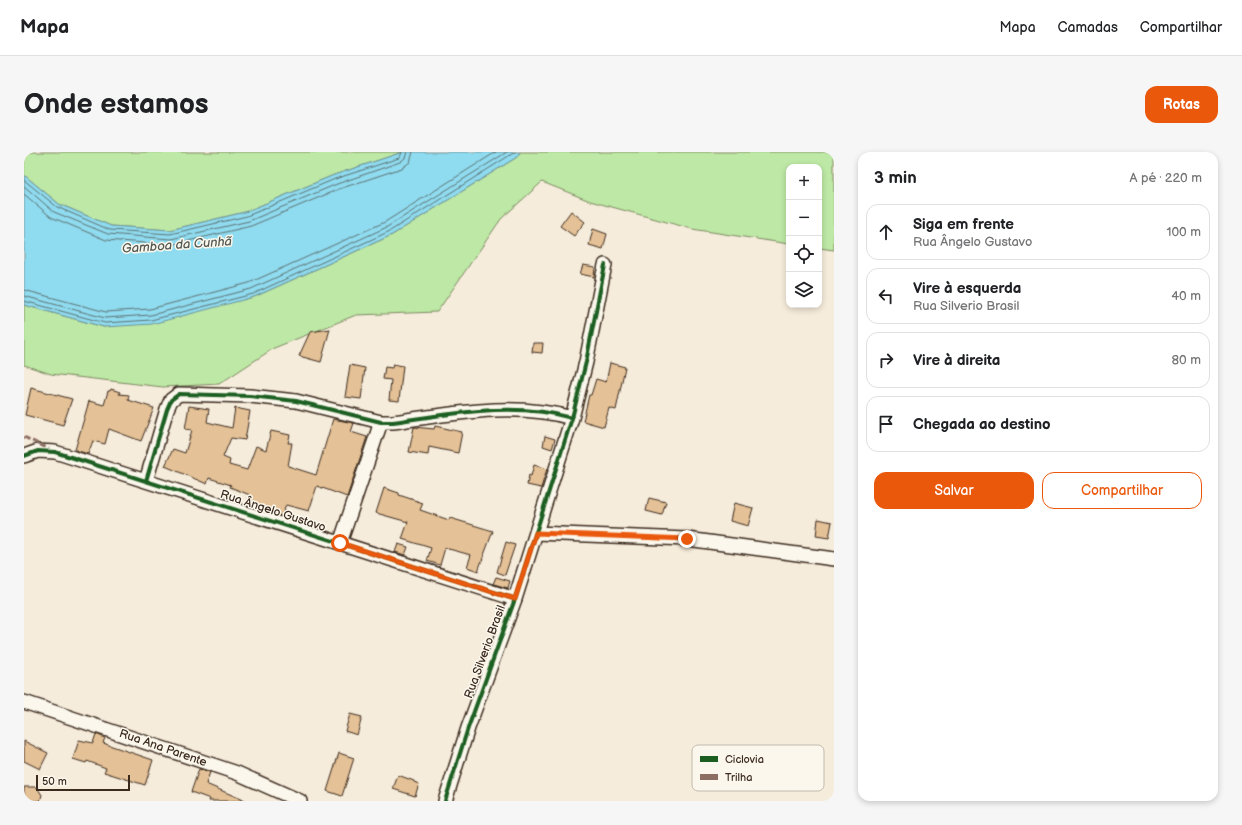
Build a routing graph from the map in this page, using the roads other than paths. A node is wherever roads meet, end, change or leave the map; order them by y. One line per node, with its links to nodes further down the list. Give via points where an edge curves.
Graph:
1 (606, 264): 2 (street, Rua Silverio Brasil)
2 (572, 418): 3 (street, via 554,413 511,410); 6 (street, Rua Silverio Brasil)
3 (381, 422): 5 (street, via 296,402 250,396 179,394 171,400 167,409); 7 (street)
4 (24, 456): 5 (street, Rua Ângelo Gustavo, via 38,451 55,452)
5 (146, 481): 7 (street, Rua Ângelo Gustavo)
6 (536, 533): 8 (street, via 687,539); 9 (street, Rua Silverio Brasil)
7 (340, 543): 9 (street, Rua Ângelo Gustavo)
8 (834, 559)
9 (515, 599): 12 (street, Rua Silverio Brasil, via 468,728)
10 (24, 702): 11 (street, Rua Ana Parente, via 237,773)
11 (300, 801)
12 (445, 801)

